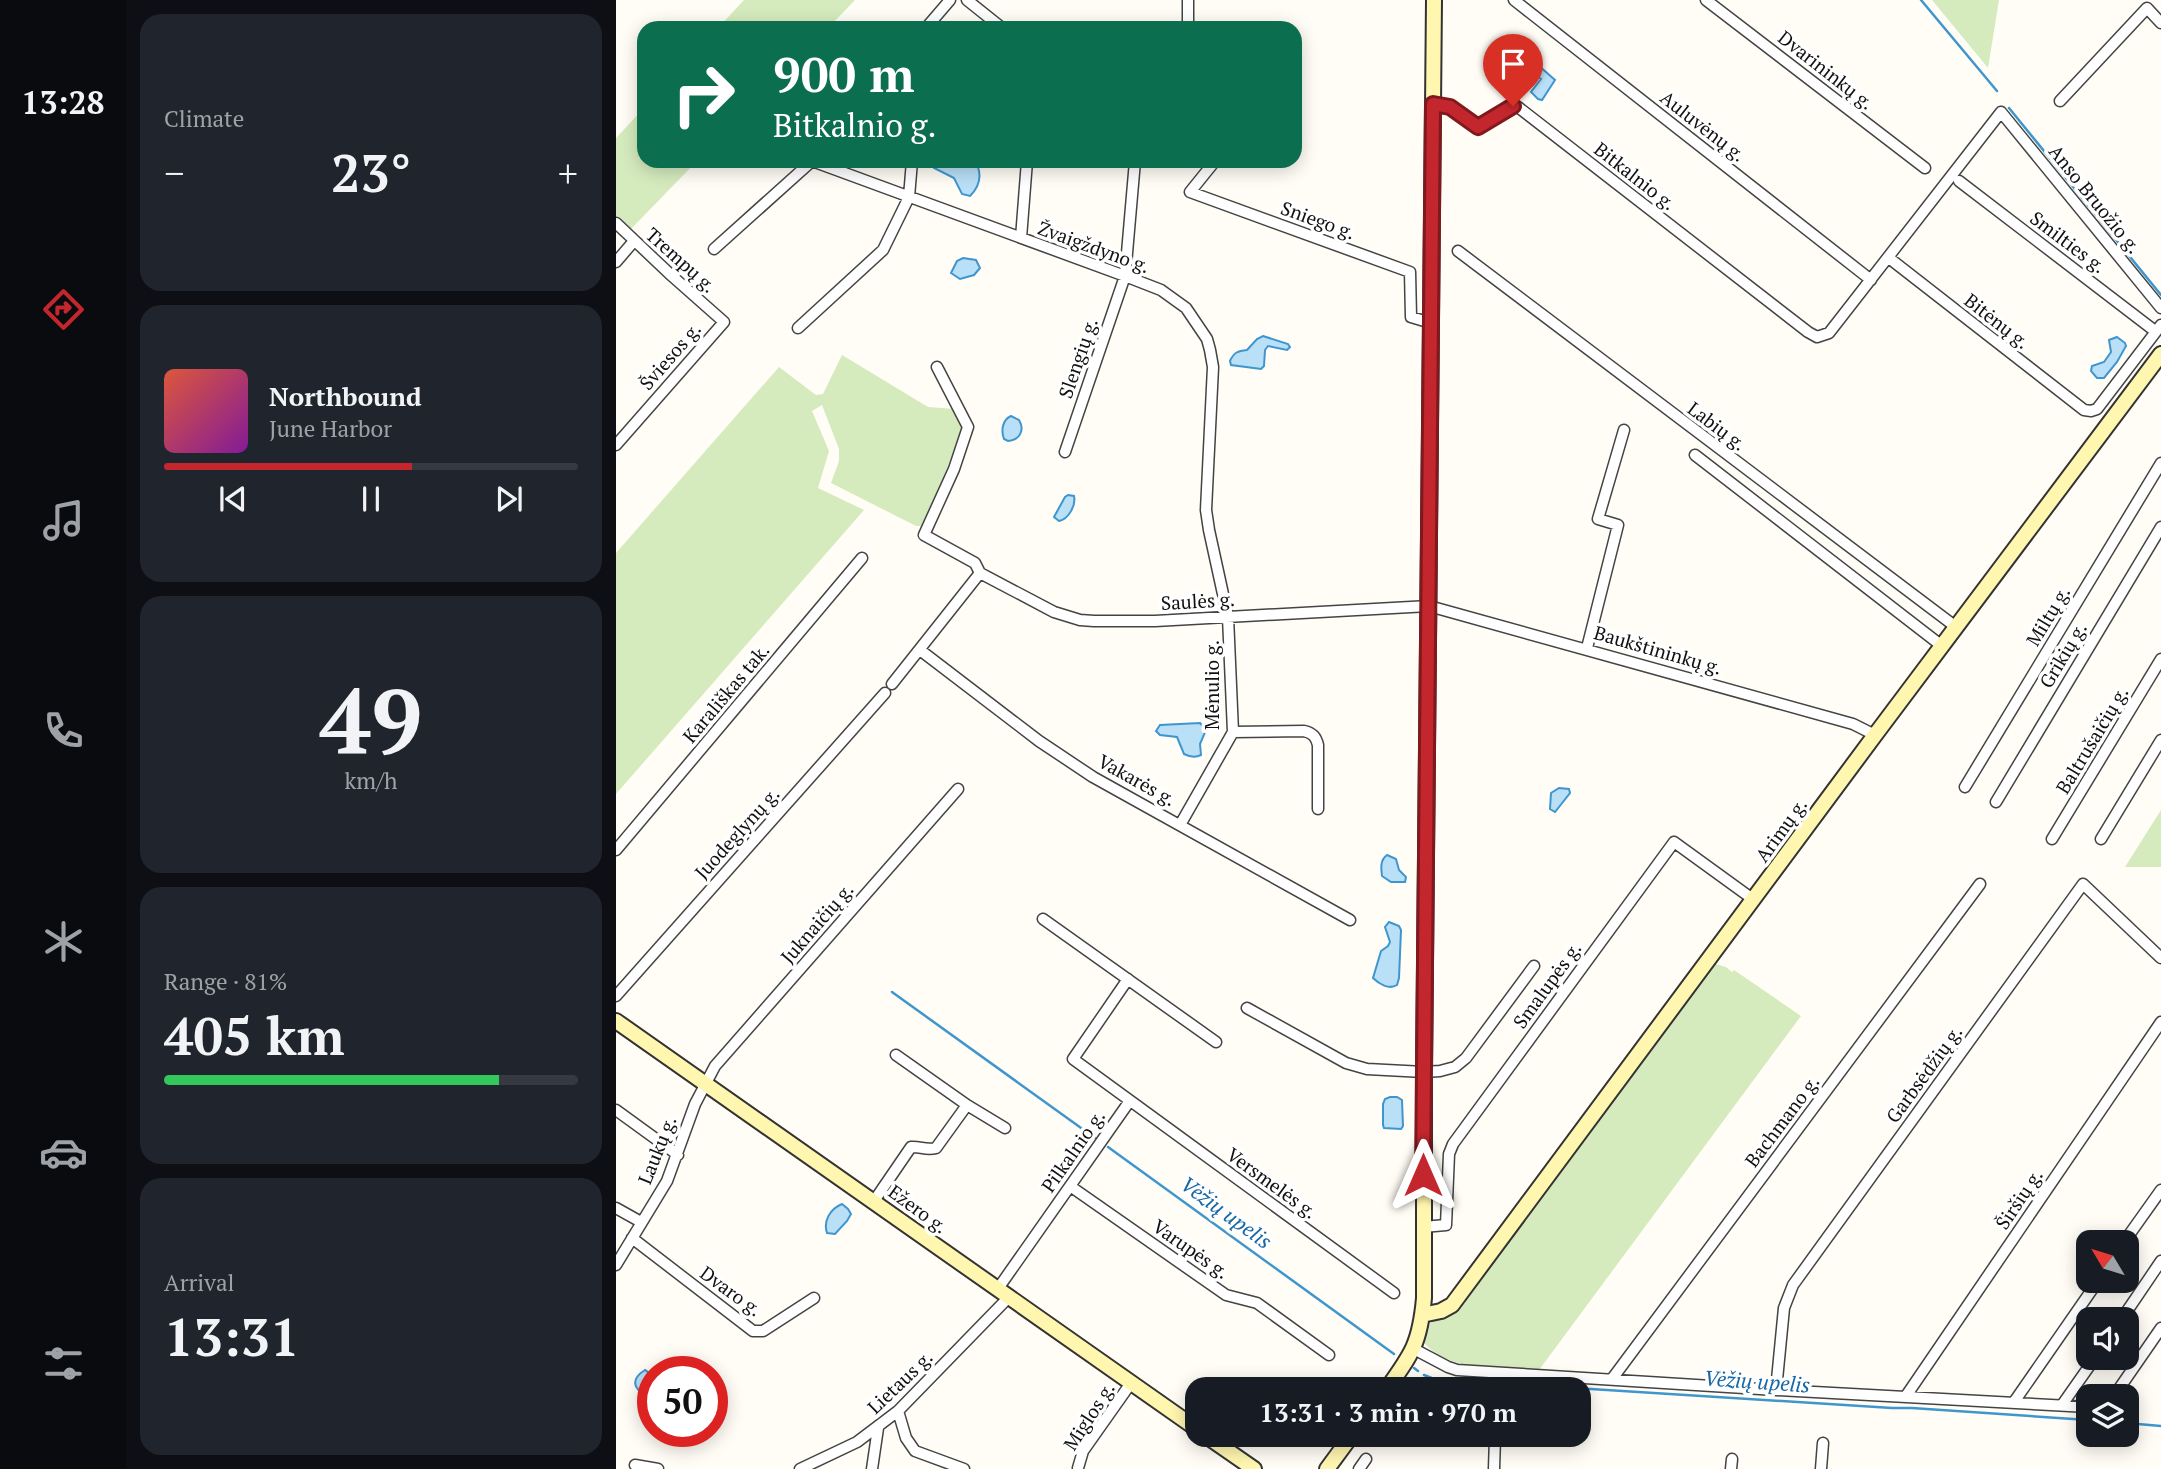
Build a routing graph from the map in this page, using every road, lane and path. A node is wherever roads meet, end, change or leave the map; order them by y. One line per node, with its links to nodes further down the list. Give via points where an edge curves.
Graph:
1 (950, 0): 7 (street)
2 (967, 0): 8 (street)
3 (1188, 0): 9 (street)
4 (1434, 0): 12 (main road)
5 (1514, 0): 30 (street, Auluvėnų g.)
6 (1706, 0): 19 (street, Dvarininkų g.)
7 (932, 21)
8 (993, 21)
9 (1188, 21)
10 (2161, 23): 11 (street, via 2147,8)
11 (2060, 101)
12 (1433, 104): 30 (street, Bitkalnio g., via 1450,107 1478,127 1510,107 1518,107 1816,337 1829,333); 33 (main road)
13 (804, 168): 25 (street, Žvaigždyno g.)
14 (831, 168): 21 (street, Žvaigždyno g.)
15 (911, 168): 21 (street)
16 (1026, 168): 23 (street)
17 (1134, 168): 29 (street, Slengių g.)
18 (1209, 168): 33 (street, Sniego g., via 1190,192 1410,272 1411,317)
19 (1925, 169)
20 (1959, 181): 35 (street, Smilties g.)
21 (909, 197): 23 (street, Žvaigždyno g.); 34 (street, via 883,250)
22 (616, 223): 24 (street, Trempų g.)
23 (1021, 238): 29 (street, Žvaigždyno g.)
24 (634, 241): 28 (street); 32 (street, Trempų g.)
25 (714, 249)
26 (1458, 251): 48 (street, Labių g.)
27 (1889, 258): 30 (street); 31 (street, Anso Bruožio g., via 2001,112); 35 (street, Bitėnų g., via 2084,410 2097,410)
28 (616, 262)
29 (1125, 276): 40 (street, Slengių g.); 47 (street, Žvaigždyno g., via 1161,290 1186,309 1207,340 1213,367 1206,510)
30 (1871, 281)
31 (2161, 308)
32 (724, 322): 39 (street, Šviesos g.)
33 (1432, 323): 46 (main road)
34 (798, 328)
35 (2158, 328)
36 (2161, 354): 48 (main road, Arimų g.)
37 (937, 367): 45 (street, Saulės g., via 968,427 924,535 975,563)
38 (1624, 430): 51 (street, via 1598,519 1618,525)
39 (616, 445)
40 (1065, 452)
41 (1695, 455): 49 (street)
42 (2161, 463): 56 (street, Miltų g.)
43 (2161, 527): 58 (street, Grikių g.)
44 (862, 558): 63 (street, Karališkas tak.)
45 (980, 573): 47 (street, Saulės g., via 1080,620); 50 (street)
46 (1429, 606): 47 (street, Saulės g.); 51 (street, Baukštininkų g.); 77 (main road)
47 (1228, 617): 53 (street, Mėnulio g.)
48 (1956, 627): 49 (main road, Arimų g.)
49 (1942, 646): 54 (main road, Arimų g.)
50 (920, 649): 60 (street, Vakarės g., via 1039,741); 71 (street, Juodeglynų g.)
51 (1587, 649): 54 (street, Baukštininkų g., via 1853,724)
52 (2161, 659): 61 (street, Baltrušaičių g.)
53 (1233, 732): 59 (street, via 1304,731 1317,738); 60 (street, Mėnulio g.)
54 (1875, 735): 65 (main road, Arimų g.)
55 (2161, 740): 62 (street)
56 (1965, 787)
57 (958, 789): 78 (street, Juknaičių g.)
58 (1996, 802)
59 (1318, 809)
60 (1181, 825): 67 (street, Vakarės g.)
61 (2052, 839)
62 (2101, 839)
63 (616, 850)
64 (1980, 884): 105 (street, Bachmano g.)
65 (1754, 900): 89 (street, Smalupės g., via 1674,842 1453,1144 1446,1225); 99 (main road, Arimų g., via 1452,1305)
66 (1043, 919): 70 (street)
67 (1350, 920)
68 (2161, 958): 108 (street, Garbsėdžių g., via 2082,884 1793,1285 1784,1308)
69 (1534, 966): 77 (street, Smalupės g., via 1464,1061 1449,1069)
70 (1128, 979): 75 (street); 79 (street, Pilkalnio g., via 1073,1059)
71 (616, 996)
72 (1247, 1008): 77 (street, Smalupės g., via 1346,1063 1367,1069)
73 (616, 1021): 78 (main road, Ežero g.)
74 (2161, 1022): 109 (street, Širšių g.)
75 (1216, 1042)
76 (896, 1055): 80 (street)
77 (1424, 1072): 89 (main road)
78 (705, 1083): 83 (street, Laukų g.); 86 (main road, Ežero g.)
79 (1129, 1102): 84 (street, Pilkalnio g.); 94 (street, Versmelės g.)
80 (967, 1105): 82 (street); 86 (street, via 936,1149 911,1147)
81 (616, 1110): 83 (street)
82 (1006, 1128)
83 (678, 1155): 88 (street, Laukų g.)
84 (1070, 1186): 96 (street, Pilkalnio g.); 102 (street, Varupės g., via 1226,1295 1257,1303)
85 (2161, 1190): 90 (street)
86 (874, 1201): 96 (main road, Ežero g.)
87 (616, 1208): 88 (street)
88 (641, 1222): 91 (street, Laukų g.)
89 (1423, 1227): 99 (main road)
90 (2133, 1230)
91 (632, 1238): 93 (street, Laukų g.); 97 (street, Dvaro g., via 753,1331 764,1331)
92 (2161, 1261): 98 (street)
93 (616, 1265)
94 (1394, 1293)
95 (2090, 1293): 110 (street)
96 (1003, 1294): 106 (main road, Ežero g.); 113 (street, Lietaus g.)
97 (814, 1298)
98 (2130, 1307)
99 (1422, 1315): 101 (main road)
100 (2161, 1328): 107 (street)
101 (1414, 1349): 104 (main road); 105 (street, via 1457,1370)
102 (1329, 1354)
103 (2087, 1370): 111 (street)
104 (1395, 1377)
105 (1612, 1379): 108 (street)
106 (1131, 1383): 114 (main road, Ežero g.); 122 (street, Miglos g., via 1083,1451)
107 (2122, 1384)
108 (1776, 1390): 109 (street)
109 (1906, 1396): 110 (street)
110 (2014, 1402): 111 (street)
111 (2062, 1405): 112 (street)
112 (2076, 1406)
113 (898, 1412): 115 (street, Lietaus g.); 126 (street, via 915,1451)
114 (1185, 1421)
115 (878, 1428): 124 (street, Lietaus g., via 857,1443); 125 (street)
116 (1823, 1443): 131 (street)
117 (1222, 1447): 127 (main road)
118 (1343, 1447): 128 (main road)
119 (1495, 1447): 130 (street)
120 (1366, 1459): 129 (street)
121 (635, 1465): 123 (street)
122 (1077, 1468)
123 (658, 1469)
124 (800, 1469)
125 (872, 1469)
126 (964, 1469)
127 (1254, 1469)
128 (1327, 1469)
129 (1359, 1469)
130 (1494, 1469)
131 (1821, 1469)

